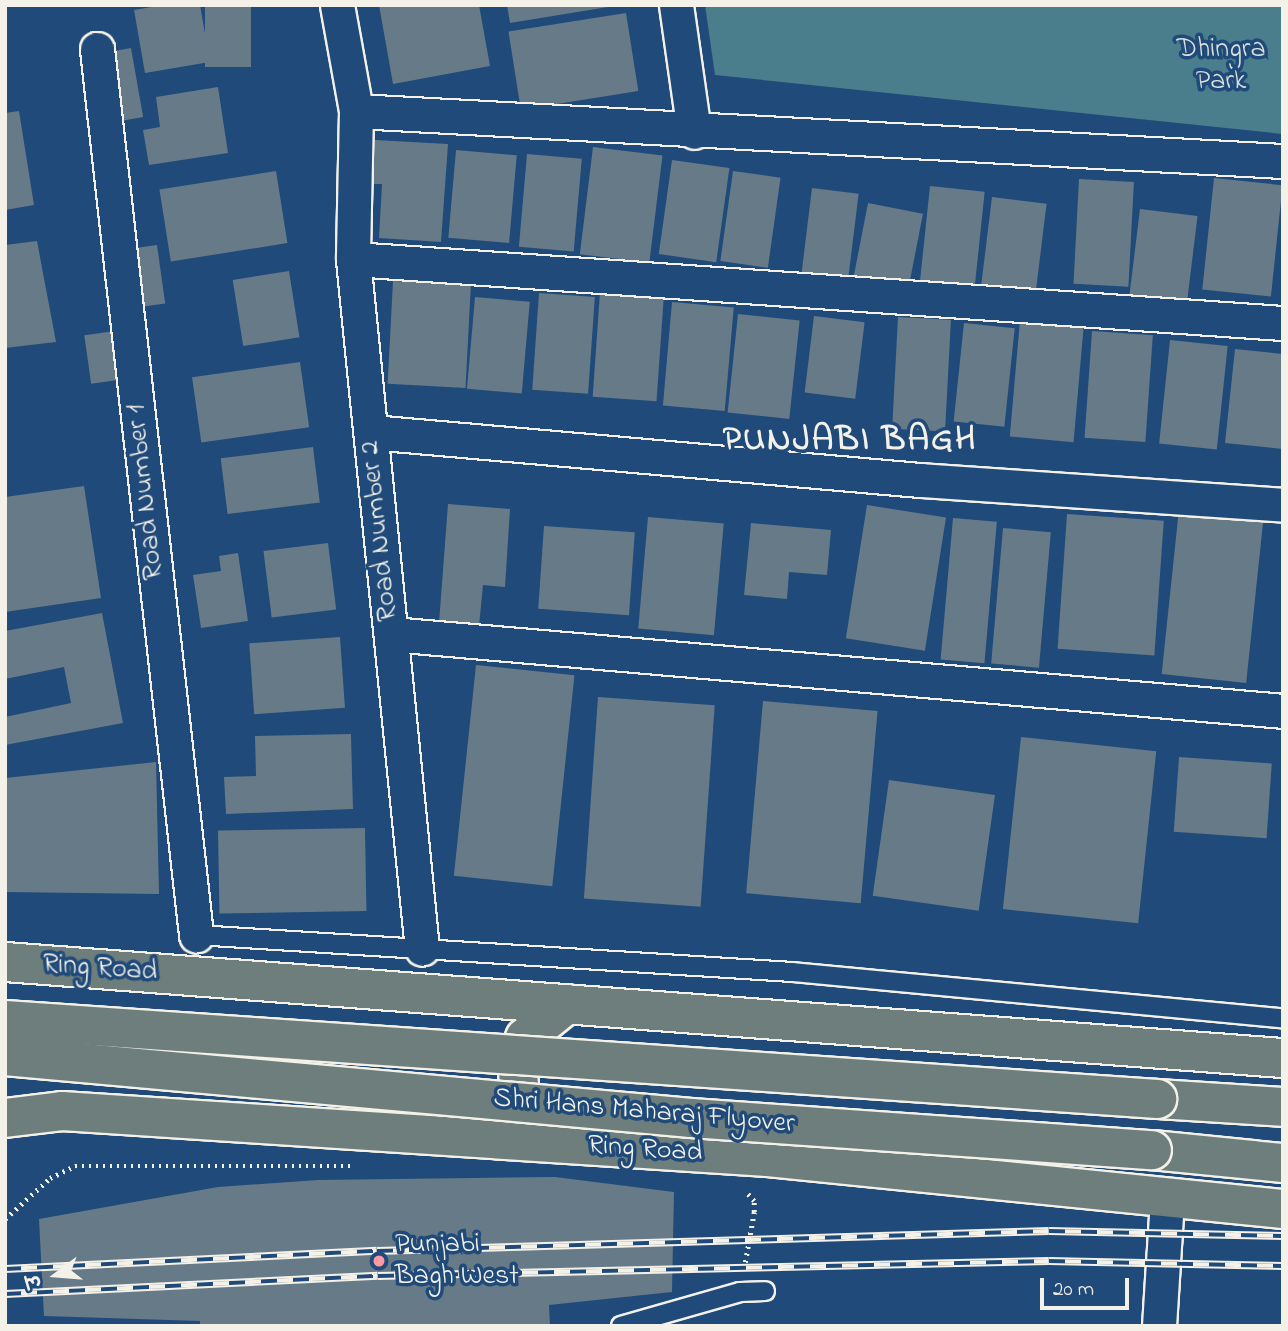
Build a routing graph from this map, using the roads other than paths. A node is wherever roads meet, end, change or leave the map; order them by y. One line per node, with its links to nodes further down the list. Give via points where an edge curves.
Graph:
1 (337, 5): 4 (street, Road Number 2)
2 (676, 5): 5 (street)
3 (97, 49): 13 (street, Road Number 1)
4 (356, 111): 5 (street); 7 (street, Road Number 2)
5 (694, 132): 6 (street)
6 (1283, 161)
7 (353, 259): 8 (street); 9 (street, Road Number 2)
8 (1283, 323)
9 (371, 432): 10 (street, via 920,480); 11 (street, Road Number 2)
10 (1283, 505)
11 (391, 634): 12 (street); 14 (street, Road Number 2)
12 (1283, 711)
13 (196, 935): 14 (lane)
14 (422, 950): 17 (lane, via 792,971 1227,1009)
15 (5, 962): 16 (main road, Ring Road)
16 (567, 1004): 20 (main road, Ring Road); 23 (main road, via 525,1038 515,1079 530,1118)
17 (1283, 1018)
18 (5, 1020): 21 (main road, Shri Hans Maharaj Flyover, bridge)
19 (5, 1056): 24 (main road, Shri Hans Maharaj Flyover, bridge, via 691,1118)
20 (1283, 1058)
21 (1283, 1107)
22 (5, 1118): 23 (main road, Ring Road, via 62,1111)
23 (566, 1145): 25 (main road, Ring Road, via 768,1157)
24 (1283, 1163)
25 (1167, 1198): 26 (main road, Ring Road); 29 (street)
26 (1283, 1209)
27 (765, 1291): 28 (lane, via 740,1292)
28 (621, 1326)
29 (1159, 1326)

